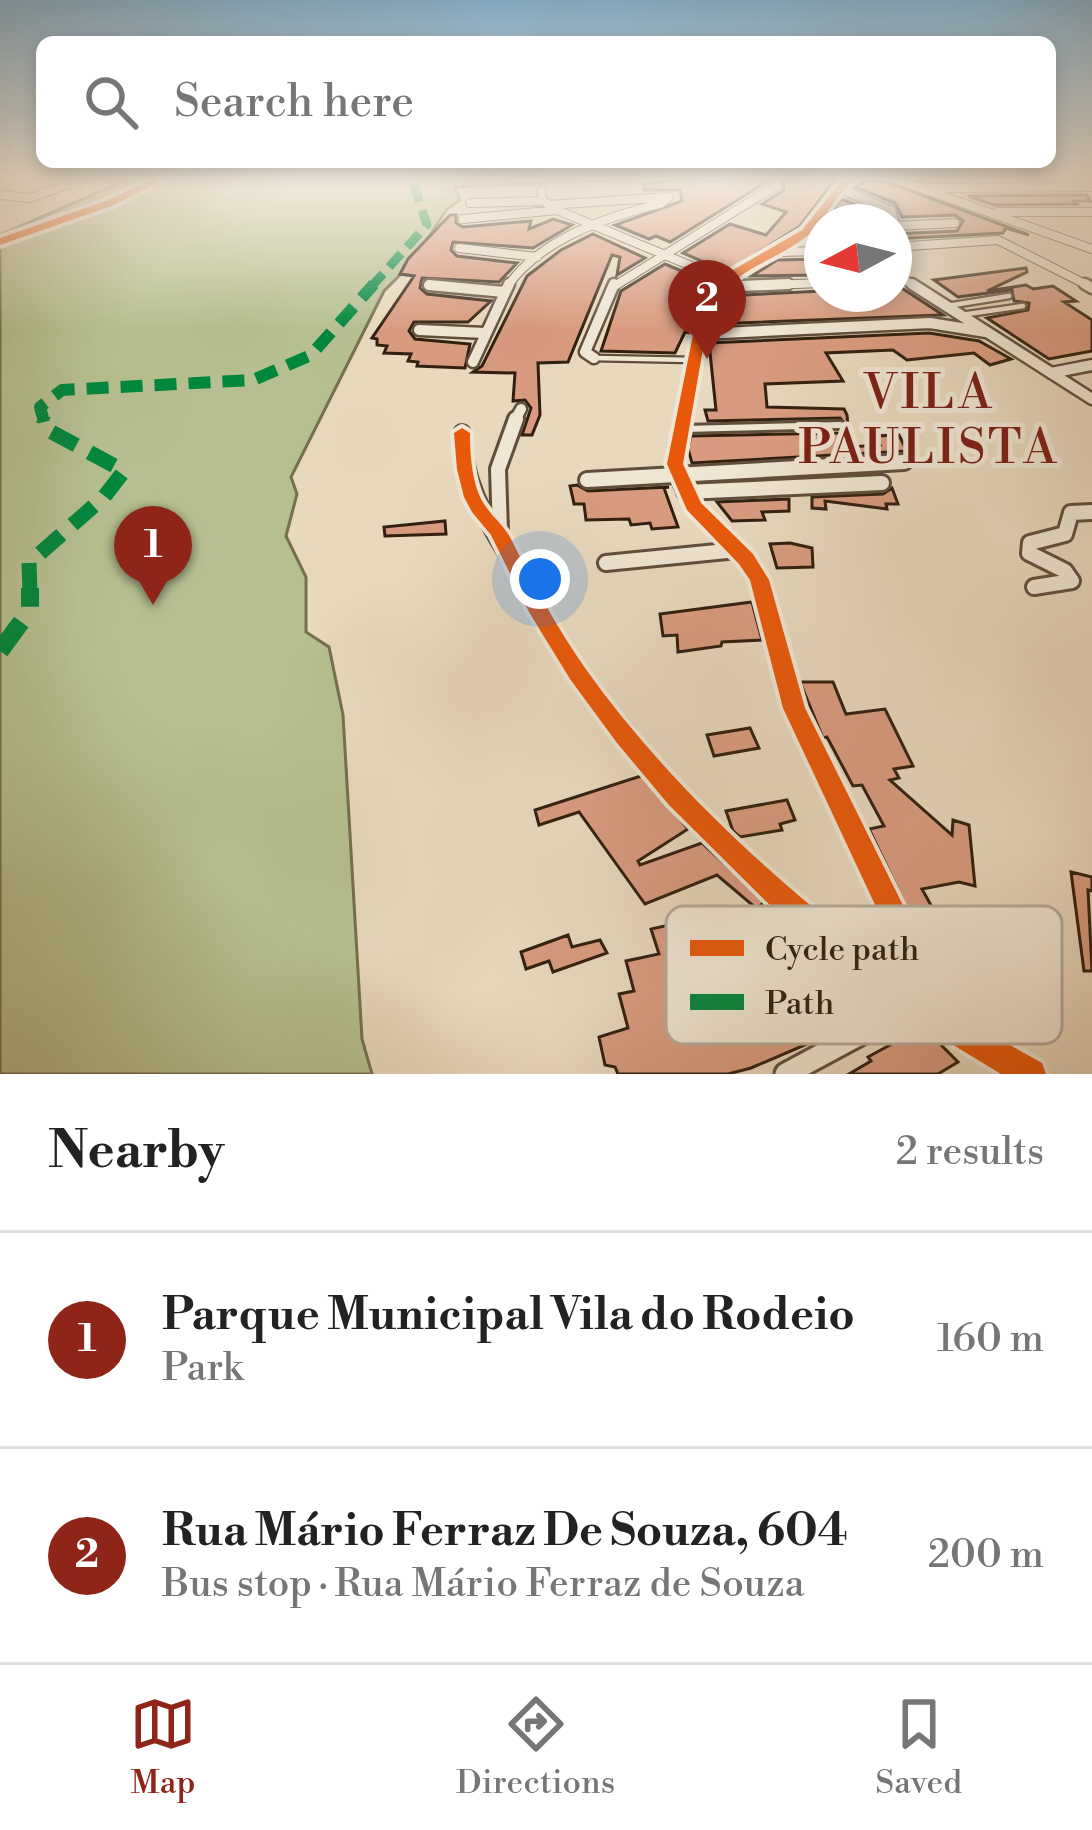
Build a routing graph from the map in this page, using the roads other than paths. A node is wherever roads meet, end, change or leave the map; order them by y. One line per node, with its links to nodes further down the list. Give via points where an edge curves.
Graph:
1 (582, 229): 14 (street)
2 (603, 229): 13 (street)
3 (707, 229): 13 (street)
4 (1036, 229): 6 (street)
5 (804, 233): 12 (street)
6 (1064, 239): 7 (street); 10 (street)
7 (1092, 239)
8 (912, 246): 19 (street, via 998,240)
9 (459, 248): 14 (street)
10 (1092, 249)
11 (804, 251): 12 (street)
12 (777, 252): 16 (street)
13 (661, 254): 16 (street); 29 (street, via 610,288 585,352)
14 (536, 257): 20 (street)
15 (804, 283): 16 (street)
16 (721, 284): 28 (street)
17 (429, 285): 20 (street)
18 (912, 287): 23 (street)
19 (1092, 288)
20 (504, 292): 27 (street)
21 (1009, 296): 23 (lane)
22 (1023, 305): 24 (lane)
23 (943, 306): 24 (street)
24 (958, 315): 26 (street)
25 (419, 330): 27 (street)
26 (986, 332): 28 (street, via 930,322); 33 (street)
27 (485, 333): 31 (street)
28 (700, 334): 30 (street)
29 (594, 358): 30 (lane)
30 (697, 360): 37 (street)
31 (473, 362)
32 (1092, 365): 33 (street)
33 (1051, 373): 34 (street)
34 (1092, 399)
35 (520, 409): 45 (street, via 496,466)
36 (840, 425): 37 (lane)
37 (679, 429): 40 (street)
38 (462, 433): 45 (street, via 472,500)
39 (904, 462): 40 (street)
40 (677, 474): 41 (street); 43 (street)
41 (587, 480)
42 (882, 483): 43 (street)
43 (685, 492): 46 (street)
44 (1092, 512): 48 (street, via 1071,513 1065,534 1030,543 1030,553 1072,581)
45 (500, 532): 49 (street, via 572,663 671,789)
46 (737, 550): 47 (street); 50 (street, via 765,596 794,708)
47 (606, 563)
48 (1034, 587)
49 (794, 906)
50 (889, 906)
51 (842, 1044): 53 (street)
52 (978, 1044): 54 (street)
53 (786, 1074)
54 (1031, 1074)

